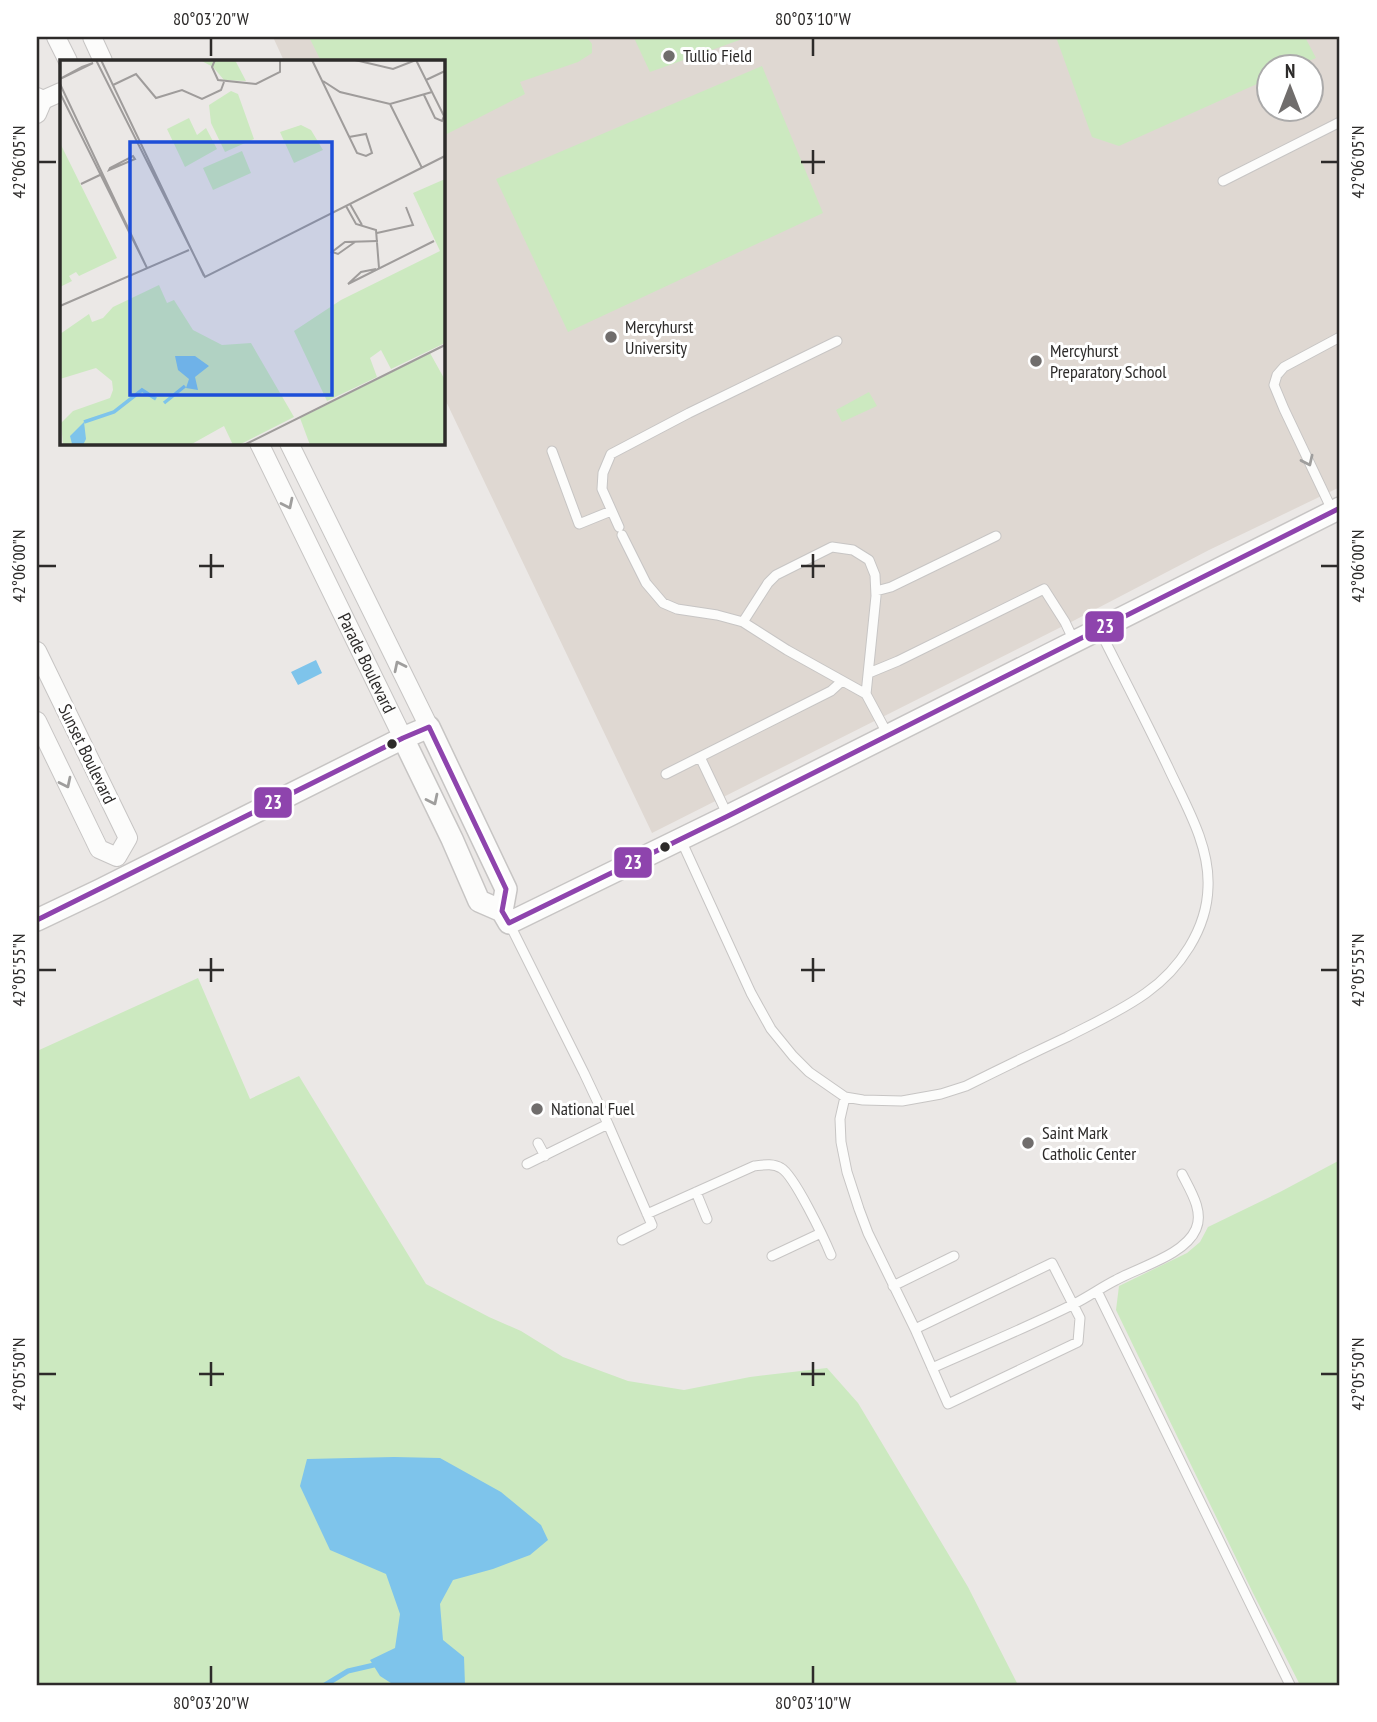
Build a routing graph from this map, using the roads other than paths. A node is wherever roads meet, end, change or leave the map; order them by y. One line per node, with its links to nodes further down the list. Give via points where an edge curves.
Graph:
1 (56, 37): 3 (street)
2 (92, 37): 4 (street)
3 (68, 60)
4 (103, 60)
5 (60, 93): 6 (street)
6 (39, 104)
7 (1340, 122): 8 (lane)
8 (1223, 181)
9 (1340, 337): 14 (lane, one-way to 14, via 1284,367 1274,385)
10 (837, 341): 15 (lane, via 611,454 602,489)
11 (259, 444): 28 (street, Parade Boulevard, one-way to 28)
12 (289, 444): 26 (street, Parade Boulevard, one-way to 12)
13 (552, 451): 15 (lane, via 579,523)
14 (1337, 510): 19 (street)
15 (611, 511): 18 (lane, via 646,583 663,603)
16 (996, 536): 17 (lane)
17 (876, 591): 18 (lane, via 869,560 853,550 832,547 776,575); 22 (lane)
18 (743, 622): 23 (lane)
19 (1099, 629): 20 (street); 37 (lane, via 1202,845 1209,888 1194,939 1168,975 1147,993 966,1086 902,1101)
20 (1074, 641): 22 (lane, via 1044,589); 27 (street)
21 (37, 651): 33 (street, Sunset Boulevard, via 128,838)
22 (869, 673): 24 (lane)
23 (842, 681): 24 (lane); 29 (lane, via 831,691)
24 (866, 694): 27 (lane)
25 (37, 721): 33 (street, Sunset Boulevard, one-way to 33, via 99,849)
26 (429, 727): 28 (street); 35 (street, Parade Boulevard, via 506,889)
27 (888, 735): 31 (street)
28 (403, 738): 34 (street); 35 (street, Parade Boulevard, one-way to 35, via 479,901)
29 (700, 757): 30 (lane); 31 (lane)
30 (666, 774)
31 (728, 816): 32 (street)
32 (681, 838): 35 (street); 37 (lane, via 771,1029 809,1072)
33 (117, 856): 34 (street, Sunset Boulevard)
34 (125, 877): 36 (street)
35 (506, 917): 38 (lane)
36 (37, 920)
37 (845, 1097): 51 (lane, via 840,1119 847,1172)
38 (608, 1124): 40 (lane); 44 (lane)
39 (538, 1143): 40 (lane)
40 (545, 1156): 41 (lane)
41 (527, 1164)
42 (1182, 1174): 52 (lane, via 1197,1206 1196,1230 1174,1251)
43 (696, 1192): 44 (lane); 45 (lane); 46 (lane, via 754,1166 781,1167)
44 (647, 1214): 47 (lane, via 652,1225)
45 (707, 1219)
46 (821, 1233): 48 (lane); 49 (lane)
47 (622, 1240)
48 (831, 1255)
49 (772, 1256)
50 (954, 1256): 51 (lane)
51 (893, 1286): 54 (lane)
52 (1097, 1291): 53 (lane); 56 (lane)
53 (1073, 1304): 54 (lane, via 1052,1263); 55 (lane); 55 (lane, via 1080,1318 1078,1342 948,1404)
54 (915, 1329): 55 (lane)
55 (932, 1368)
56 (1290, 1685)

